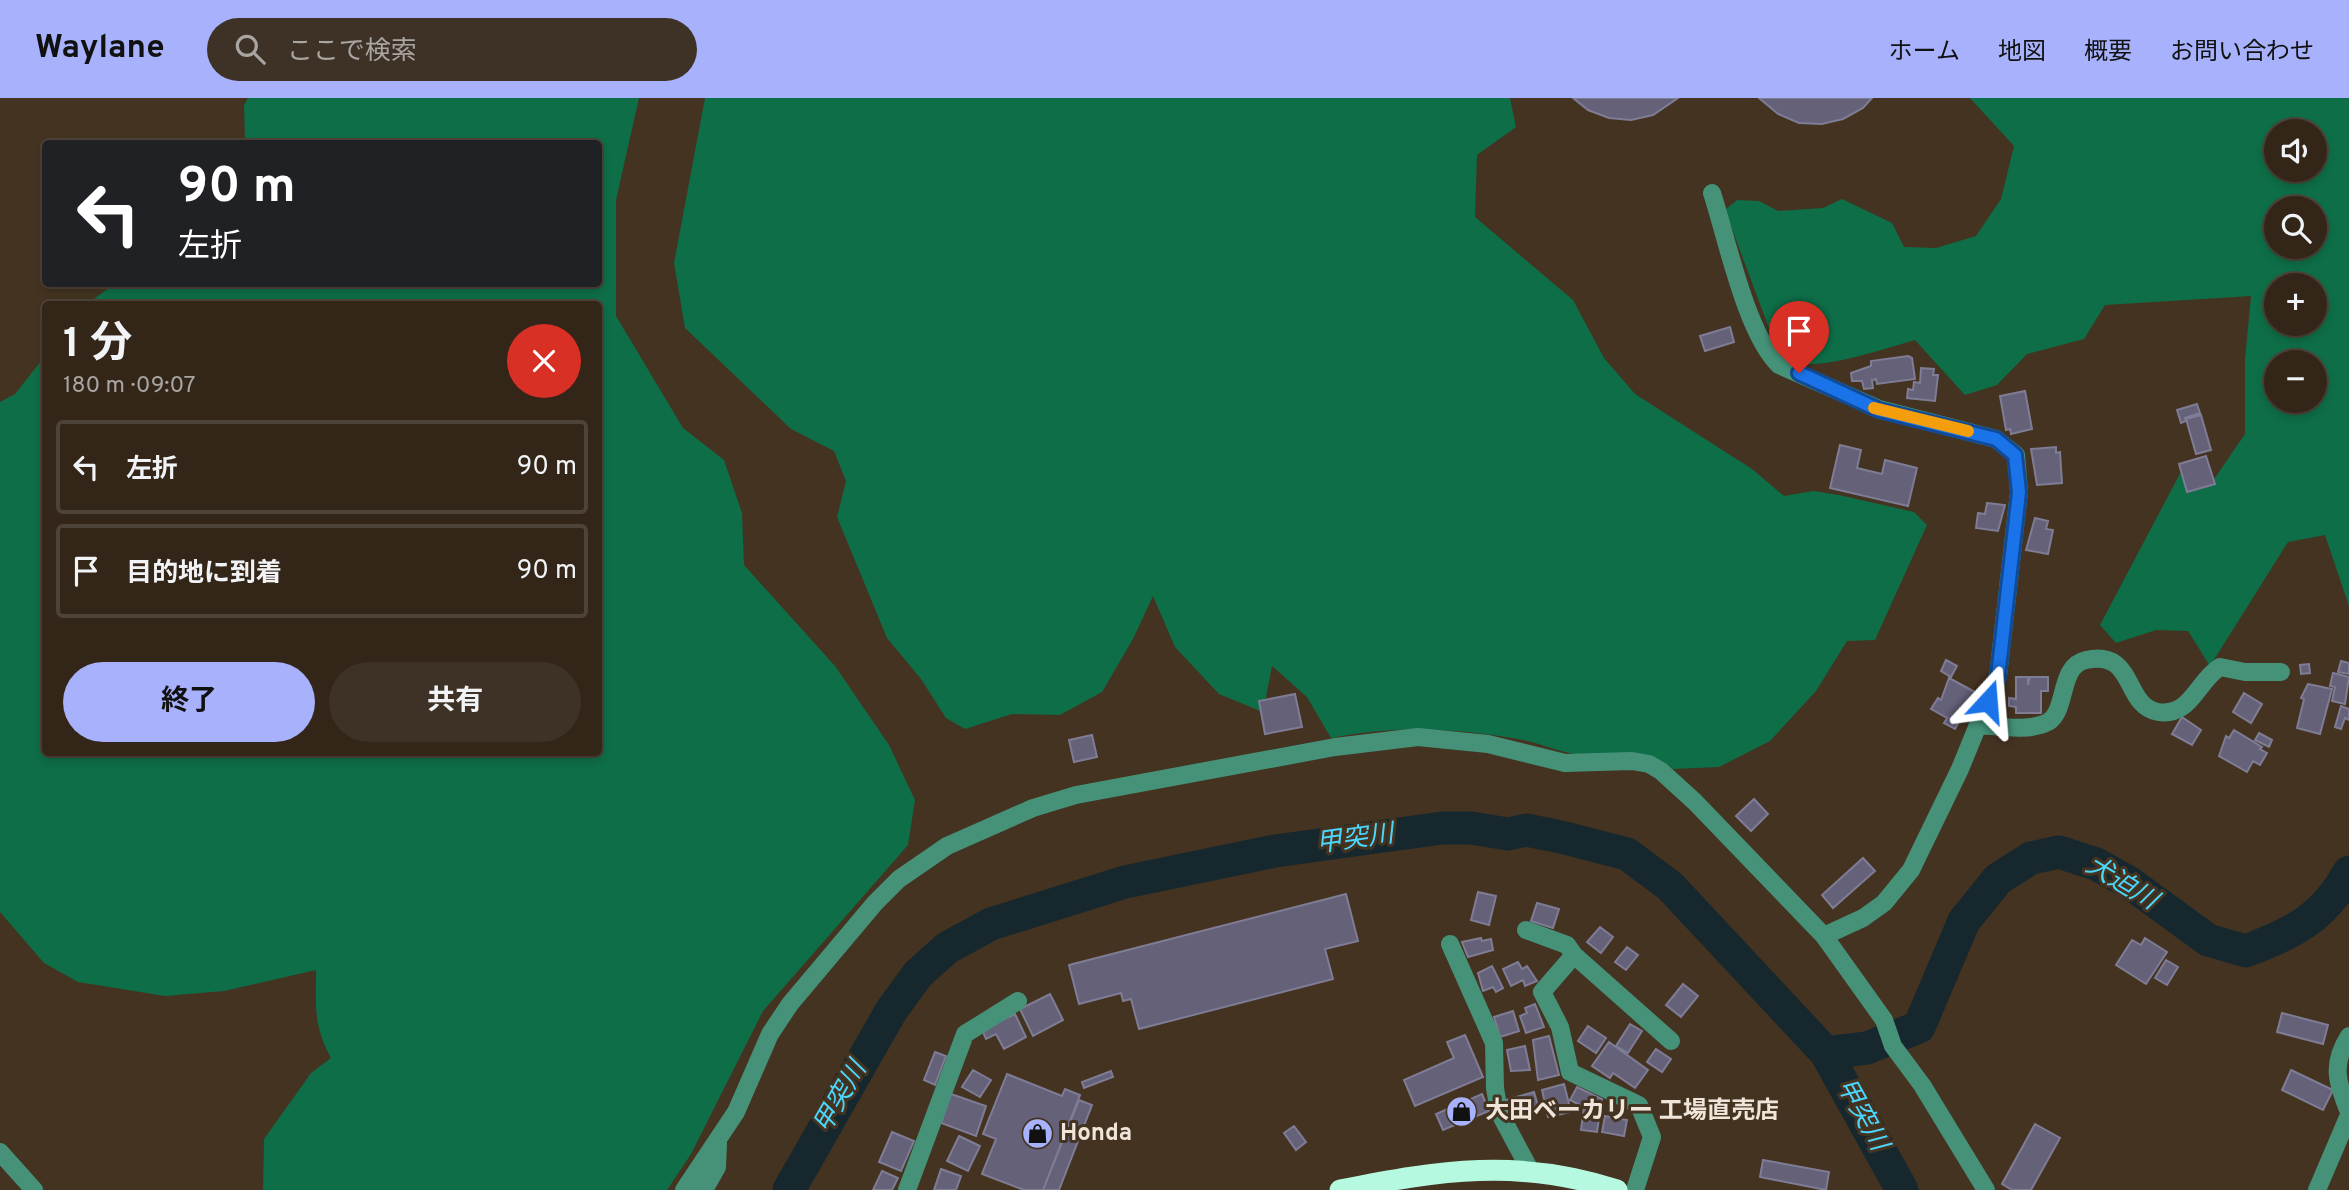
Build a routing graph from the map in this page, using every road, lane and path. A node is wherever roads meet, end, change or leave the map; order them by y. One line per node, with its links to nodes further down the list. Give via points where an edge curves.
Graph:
1 (1713, 193): 3 (street, via 1756,330 1767,354 1779,365 1879,410 1996,439 2015,455 2019,492 1998,676)
2 (2281, 672): 3 (street, via 2220,667 2180,708 2155,712 2144,705 2117,664 2081,661 2071,671 2048,722)
3 (1978, 725): 5 (street, via 1911,870 1884,903)
4 (1525, 930): 7 (street, via 1567,945)
5 (1824, 936): 12 (street, via 1695,802 1649,764 1565,763 1488,744 1418,737 1127,783 1033,808 982,828 900,879 790,1004 770,1034); 23 (street, via 1884,1020 1893,1046)
6 (1450, 944): 14 (street, via 1494,1043 1499,1112)
7 (1574, 956): 10 (street); 22 (street, via 1542,992 1560,1027 1570,1072 1639,1105 1652,1137)
8 (1018, 1001): 19 (street, via 965,1034)
9 (2349, 1035): 11 (street, via 2334,1071)
10 (1671, 1041)
11 (2349, 1114): 24 (street)
12 (718, 1143): 17 (street); 18 (street, via 717,1167)
13 (0, 1152): 16 (street)
14 (1530, 1170): 15 (highway, via 1490,1168); 21 (highway)
15 (1435, 1182): 20 (highway)
16 (34, 1190)
17 (684, 1190)
18 (704, 1190)
19 (907, 1190)
20 (1340, 1190)
21 (1618, 1190)
22 (1635, 1190)
23 (1986, 1190)
24 (2317, 1190)

